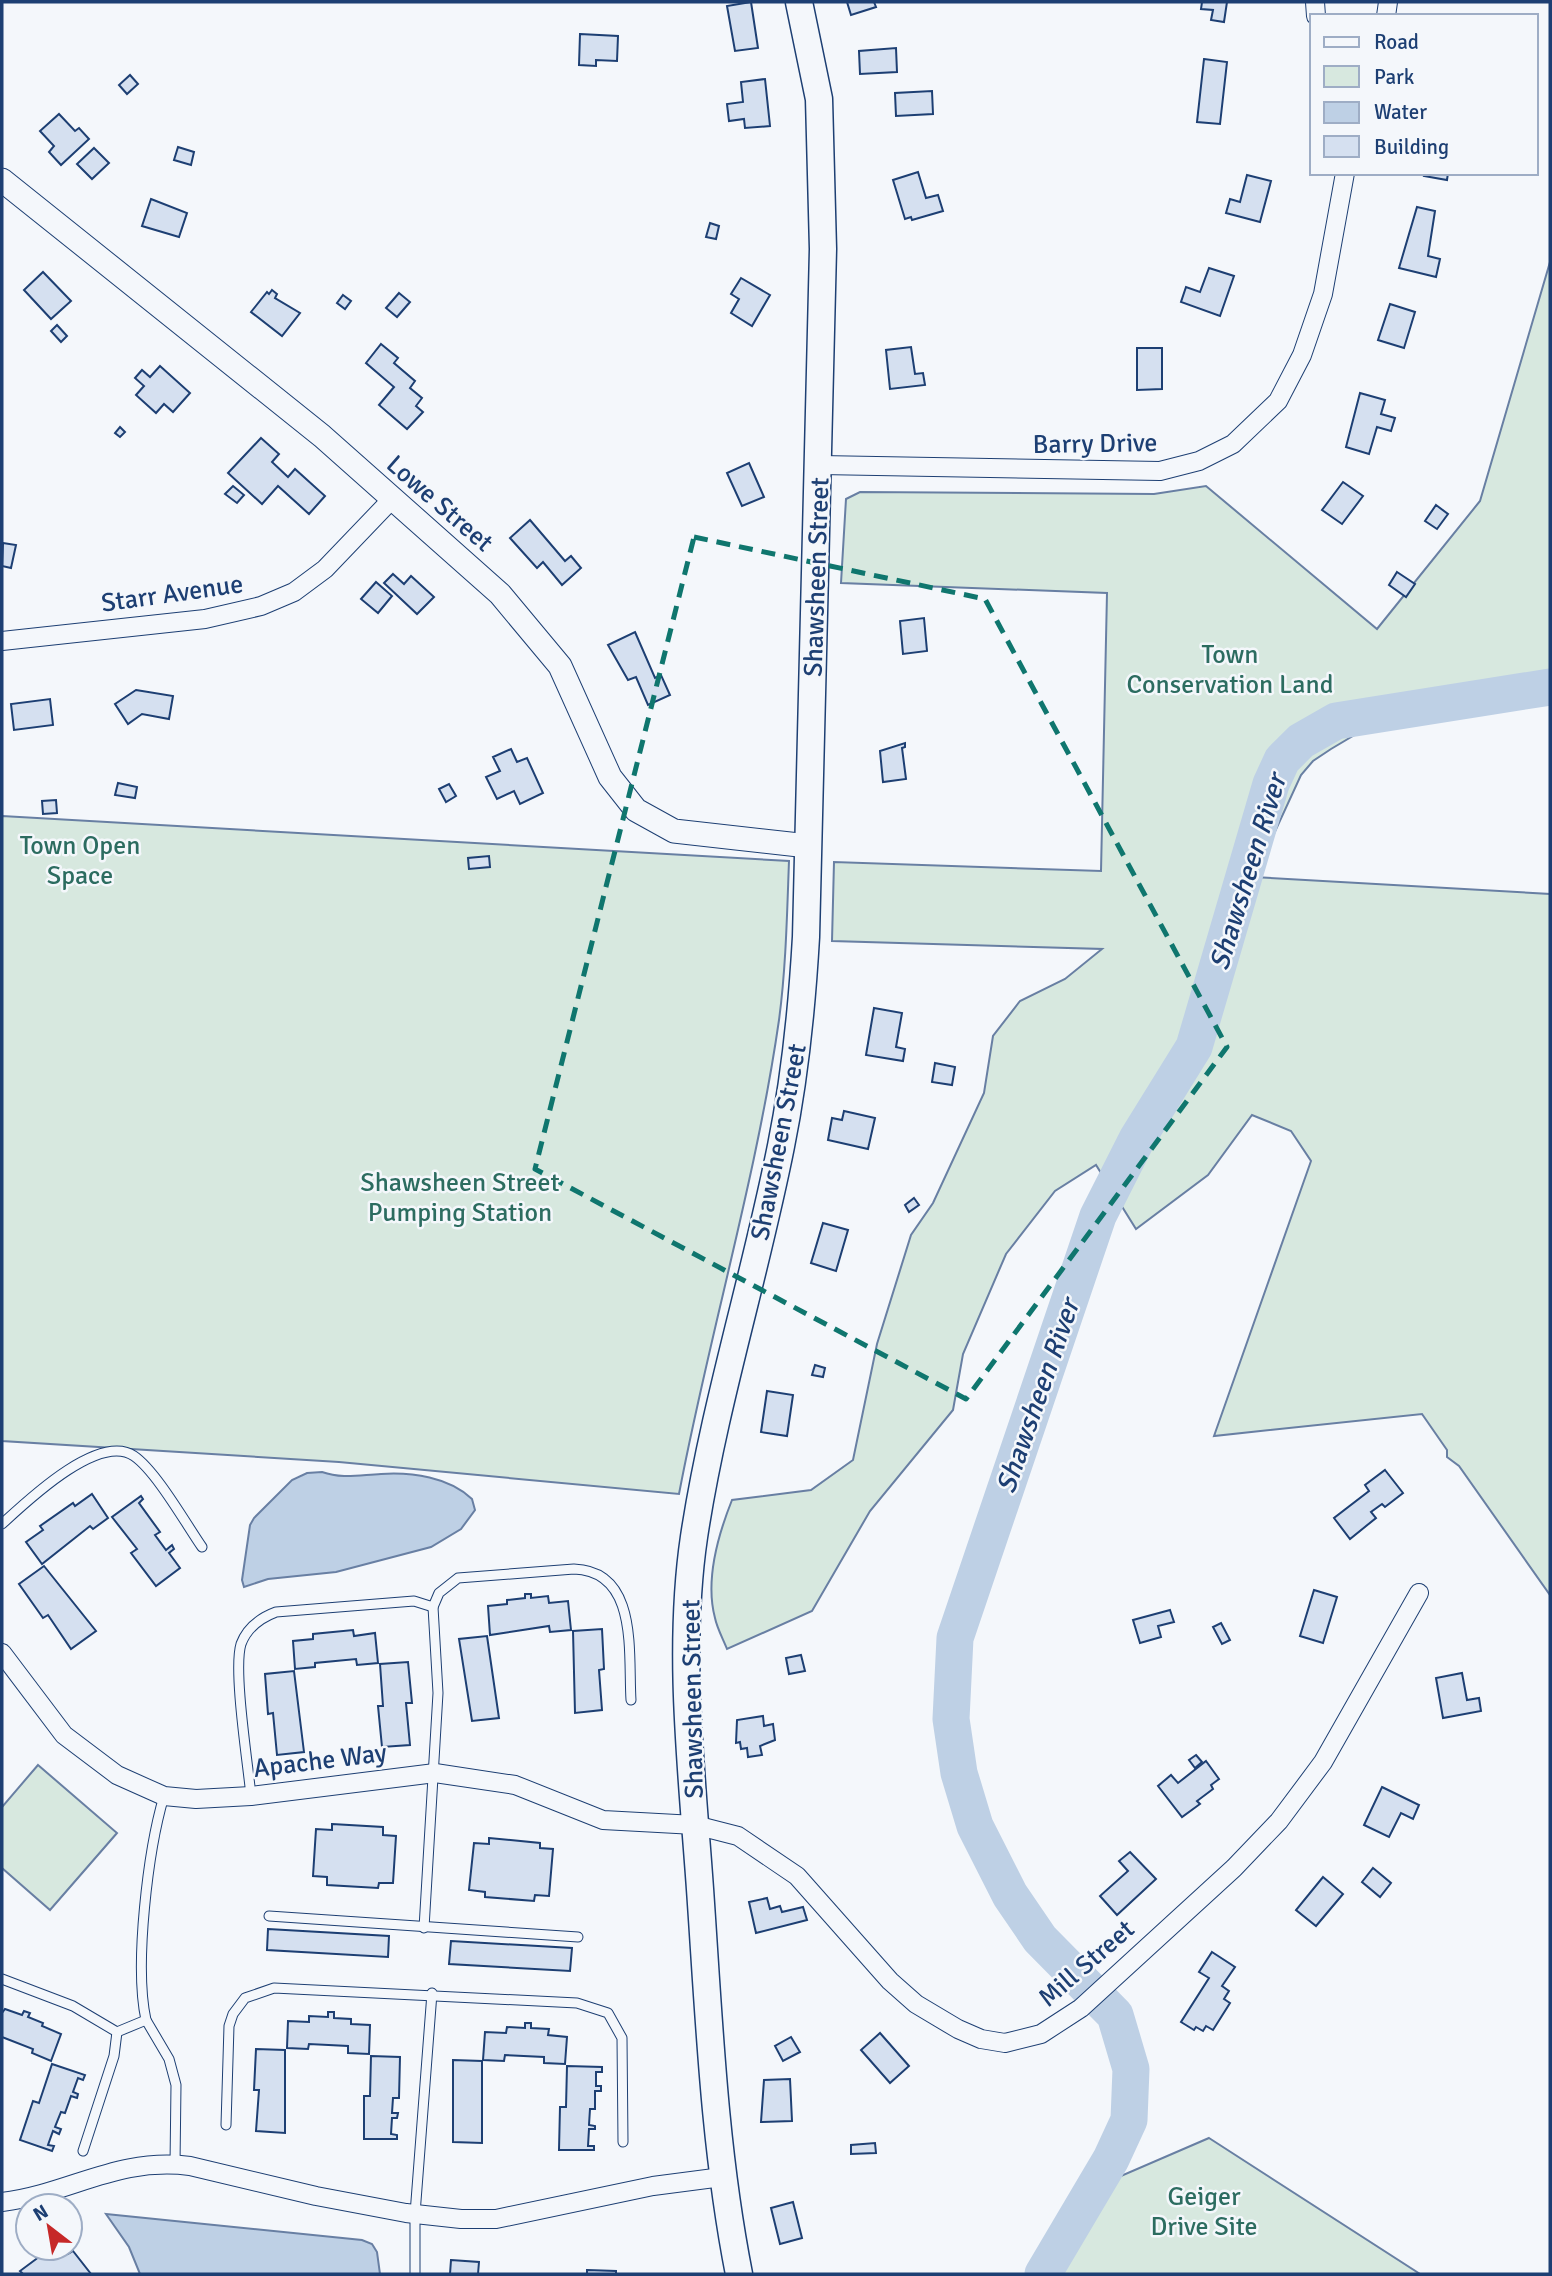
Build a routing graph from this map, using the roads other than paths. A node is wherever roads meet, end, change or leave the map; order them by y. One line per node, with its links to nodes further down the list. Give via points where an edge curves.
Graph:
1 (799, 2): 4 (main road, Shawsheen Street, via 819,111 823,261)
2 (1345, 175): 4 (street, Barry Drive, via 1323,294 1302,355 1278,401 1233,444 1199,461 1160,471)
3 (2, 180): 5 (street, Lowe Street)
4 (820, 464): 7 (main road, Shawsheen Street)
5 (393, 498): 6 (street, Starr Avenue, via 326,569 276,600 205,619); 7 (street, Lowe Street, via 500,594 549,650 570,685 613,783 636,810 674,831)
6 (2, 641)
7 (808, 846): 17 (main road, Shawsheen Street, via 806,949 792,1086 694,1539 688,1663)
8 (2, 1524): 9 (lane, via 85,1460 103,1451 122,1450 144,1466)
9 (202, 1547)
10 (1419, 1593): 17 (street, Mill Street, via 1357,1705 1291,1808 1110,1982 1041,2034 1016,2042 991,2041 929,2014 890,1981 797,1876 750,1842)
11 (433, 1607): 13 (lane, via 439,1593 458,1578 574,1569 598,1574 612,1584 624,1606); 14 (lane, via 438,1693); 16 (lane, via 414,1601 284,1611 254,1625 239,1655)
12 (2, 1653): 15 (street, Apache Way, via 64,1735 117,1775)
13 (631, 1700)
14 (435, 1773): 16 (street, Apache Way); 17 (street, Apache Way, via 515,1785 603,1820); 19 (lane)
15 (164, 1796): 16 (street, Apache Way); 23 (lane, via 146,1908 142,1998)
16 (251, 1796)
17 (695, 1825): 29 (main road, Shawsheen Street)
18 (270, 1916): 19 (lane)
19 (424, 1928): 20 (lane)
20 (578, 1937)
21 (2, 1979): 24 (lane, via 73,2006)
22 (432, 1993): 25 (lane, via 274,1988 245,1998 229,2026); 26 (lane, via 578,2003 608,2013 622,2038); 31 (lane)
23 (146, 2020): 24 (lane); 28 (lane, via 169,2059 176,2085)
24 (117, 2032): 27 (lane, via 114,2056)
25 (226, 2125)
26 (623, 2142)
27 (83, 2151)
28 (174, 2164): 30 (street, via 132,2165 45,2194); 31 (street)
29 (722, 2178): 31 (street, via 653,2186 496,2219); 33 (main road, Shawsheen Street)
30 (2, 2202)
31 (415, 2214): 32 (lane)
32 (415, 2274)
33 (738, 2274)

